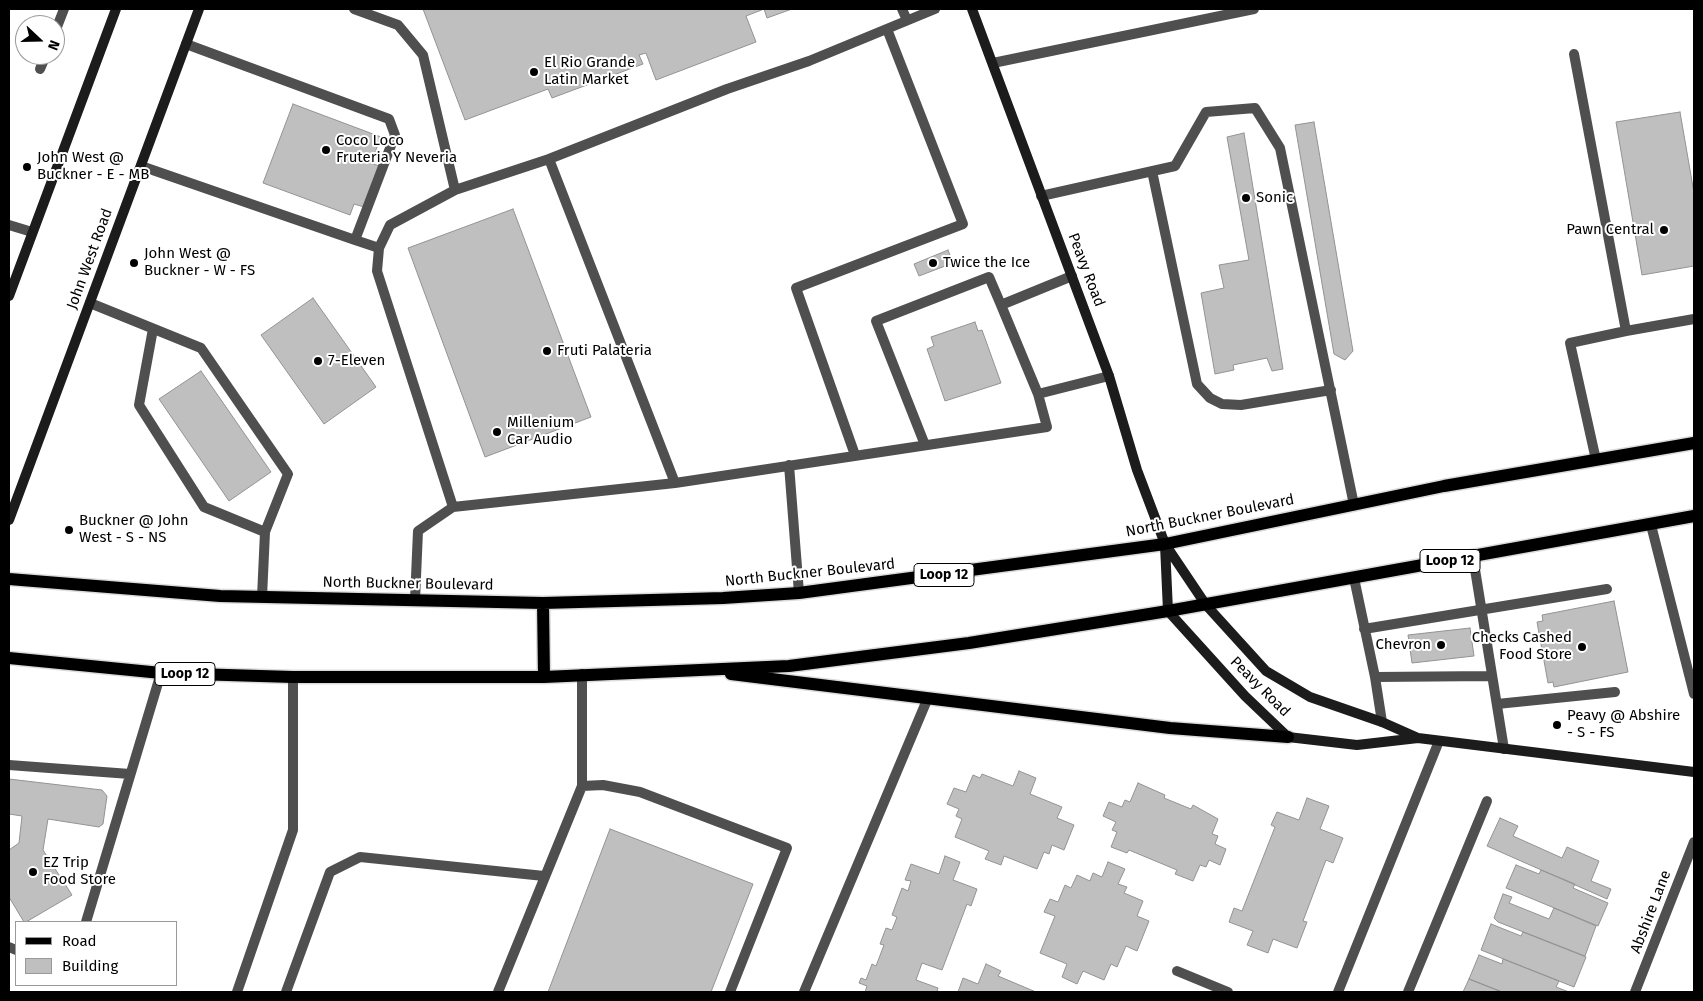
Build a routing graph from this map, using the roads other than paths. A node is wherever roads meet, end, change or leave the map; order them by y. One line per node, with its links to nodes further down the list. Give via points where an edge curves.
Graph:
1 (116, 9): 21 (street)
2 (199, 9): 10 (street, John West Road)
3 (354, 9): 18 (street, via 398,25 423,55)
4 (902, 9): 8 (street)
5 (935, 9): 8 (street)
6 (972, 9): 12 (street, Peavy Road)
7 (1254, 9): 12 (street)
8 (907, 20): 9 (street)
9 (887, 28): 15 (street, via 809,61 727,89); 36 (street, via 963,224 796,288)
10 (186, 44): 16 (street, John West Road); 22 (street, via 388,118 395,135)
11 (1574, 54): 30 (street)
12 (993, 63): 19 (street, Peavy Road)
13 (42, 65): 14 (street)
14 (40, 69)
15 (549, 159): 18 (street); 39 (street)
16 (141, 166): 22 (street); 26 (street, John West Road)
17 (1152, 171): 19 (street); 32 (street, via 1197,384 1210,398 1222,404 1241,405); 32 (street, via 1175,166 1206,112 1255,108 1280,148)
18 (455, 190): 23 (street, via 390,225)
19 (1041, 196): 24 (street, Peavy Road)
20 (9, 225): 21 (street)
21 (32, 232): 25 (street)
22 (355, 240): 23 (street)
23 (378, 248): 41 (street, via 377,270)
24 (1072, 276): 27 (street); 31 (street, Peavy Road)
25 (9, 296)
26 (90, 303): 29 (street); 43 (street, John West Road)
27 (1001, 304): 33 (street); 35 (street, via 989,277 876,321)
28 (1694, 319): 30 (street)
29 (153, 329): 45 (street, via 139,405 204,507); 45 (street, via 201,348 288,474)
30 (1626, 331): 37 (street, via 1570,343)
31 (1109, 376): 33 (street); 46 (street, Peavy Road, via 1137,470)
32 (1331, 390): 40 (street)
33 (1038, 394): 35 (street, via 1047,427)
34 (1694, 443): 37 (main road, North Buckner Boulevard / Loop 12)
35 (925, 445): 36 (street)
36 (855, 455): 38 (street)
37 (1596, 460): 40 (main road, North Buckner Boulevard / Loop 12)
38 (789, 465): 39 (street); 51 (street)
39 (675, 483): 41 (street)
40 (1354, 504): 46 (main road, North Buckner Boulevard / Loop 12)
41 (453, 507): 53 (street, via 418,531)
42 (1694, 516): 44 (main road, Loop 12)
43 (9, 520)
44 (1651, 525): 47 (main road, Loop 12); 68 (street)
45 (265, 532): 52 (street)
46 (1165, 544): 51 (main road, North Buckner Boulevard / Loop 12); 55 (street, Peavy Road); 57 (street, Peavy Road)
47 (1473, 557): 48 (main road, Loop 12); 56 (street)
48 (1354, 578): 55 (main road, Loop 12); 58 (street)
49 (9, 579): 52 (main road, North Buckner Boulevard / Loop 12)
50 (1607, 589): 56 (street)
51 (799, 593): 54 (main road, North Buckner Boulevard / Loop 12)
52 (262, 597): 53 (main road, North Buckner Boulevard / Loop 12)
53 (415, 600): 54 (main road, North Buckner Boulevard / Loop 12)
54 (543, 604): 63 (main road)
55 (1206, 605): 57 (main road, Loop 12); 71 (street, Peavy Road, via 1266,670 1310,697)
56 (1482, 609): 58 (street); 64 (street)
57 (1168, 611): 60 (main road, Loop 12, via 969,643 788,666); 72 (street, Peavy Road, via 1245,696)
58 (1364, 628): 66 (street)
59 (9, 659): 61 (main road, Loop 12)
60 (696, 670): 62 (main road, Loop 12); 69 (main road)
61 (161, 673): 65 (main road, Loop 12); 78 (street)
62 (582, 674): 63 (main road, Loop 12); 79 (street)
63 (544, 676): 65 (main road, Loop 12)
64 (1492, 676): 66 (street); 70 (street)
65 (294, 677): 85 (street, via 294,830)
66 (1375, 677): 71 (street)
67 (1616, 692): 70 (street)
68 (1694, 694)
69 (927, 700): 72 (main road, via 1170,728); 89 (street)
70 (1497, 704): 75 (street)
71 (1382, 722): 73 (street, Peavy Road)
72 (1288, 737): 73 (street, Peavy Road, via 1357,745)
73 (1418, 738): 74 (street, Peavy Road)
74 (1439, 741): 75 (street, Peavy Road); 91 (street)
75 (1504, 749): 77 (street, Peavy Road)
76 (9, 764): 78 (street)
77 (1694, 772)
78 (130, 774): 83 (street)
79 (582, 786): 82 (street); 88 (street, via 603,785 640,792 787,848)
80 (1487, 801): 92 (street)
81 (1694, 842): 93 (street, Abshire Lane)
82 (544, 876): 86 (street, via 360,857 330,872); 87 (street)
83 (86, 921)
84 (1177, 971): 90 (street)
85 (236, 992)
86 (286, 992)
87 (498, 992)
88 (730, 992)
89 (804, 992)
90 (1228, 992)
91 (1338, 992)
92 (1408, 992)
93 (1635, 992)

